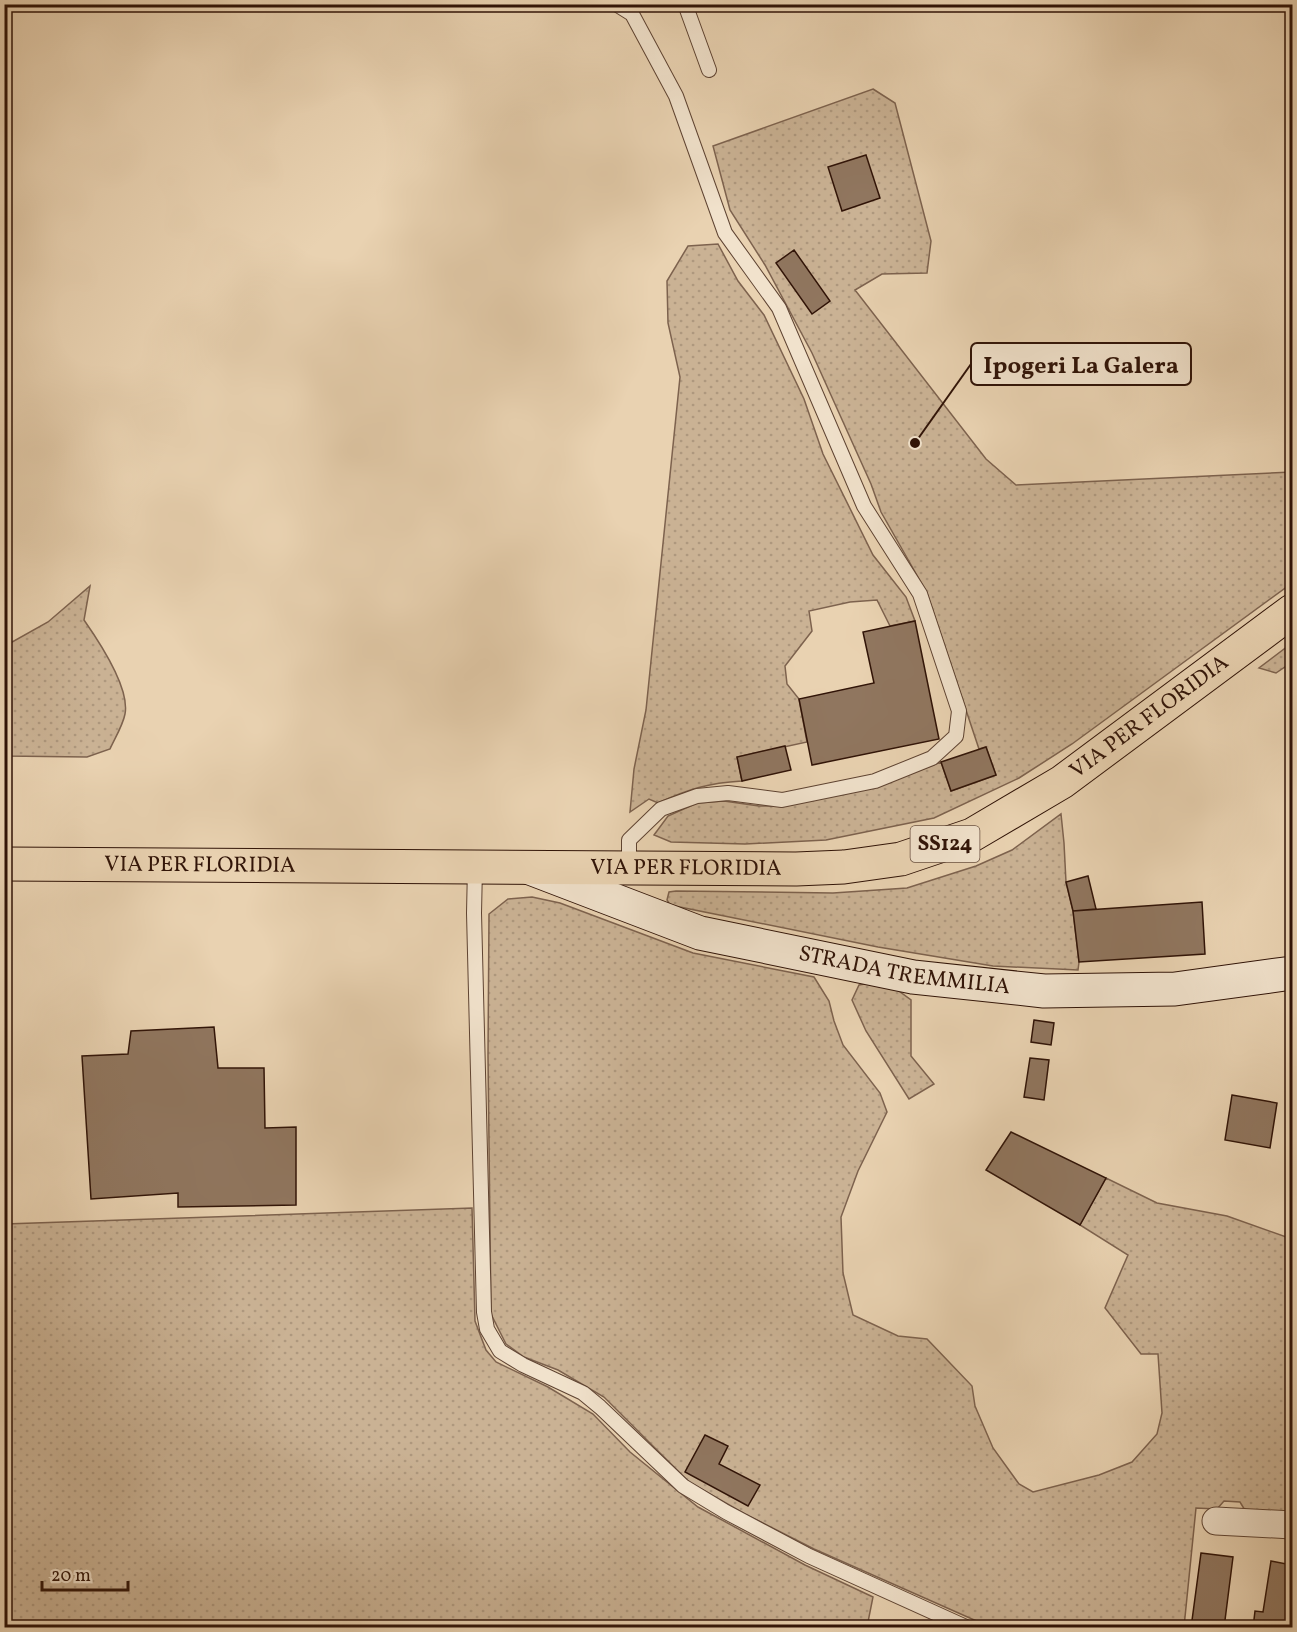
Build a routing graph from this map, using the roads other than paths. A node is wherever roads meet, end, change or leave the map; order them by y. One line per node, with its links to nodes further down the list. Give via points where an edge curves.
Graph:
1 (616, 4): 8 (lane, via 632,14 676,96 725,232 778,308 864,506 920,594 959,711 956,736 932,758 875,781 782,800 728,793 697,795 661,809 629,840)
2 (685, 4): 3 (lane)
3 (709, 69)
4 (1293, 611): 8 (main road, VIA PER FLORIDIA / SS124, via 1062,782 972,835 901,859 844,867)
5 (4, 864): 6 (main road, VIA PER FLORIDIA)
6 (475, 867): 7 (main road, VIA PER FLORIDIA); 12 (lane, via 484,1312 487,1329 500,1351 583,1394 683,1486 726,1512 809,1556)
7 (528, 867): 8 (main road, VIA PER FLORIDIA / SS124); 9 (main road, STRADA TREMMILIA, via 700,933 913,977 1044,992 1175,989)
8 (629, 868)
9 (1293, 973)
10 (1216, 1521): 11 (street)
11 (1293, 1525)
12 (968, 1628)

